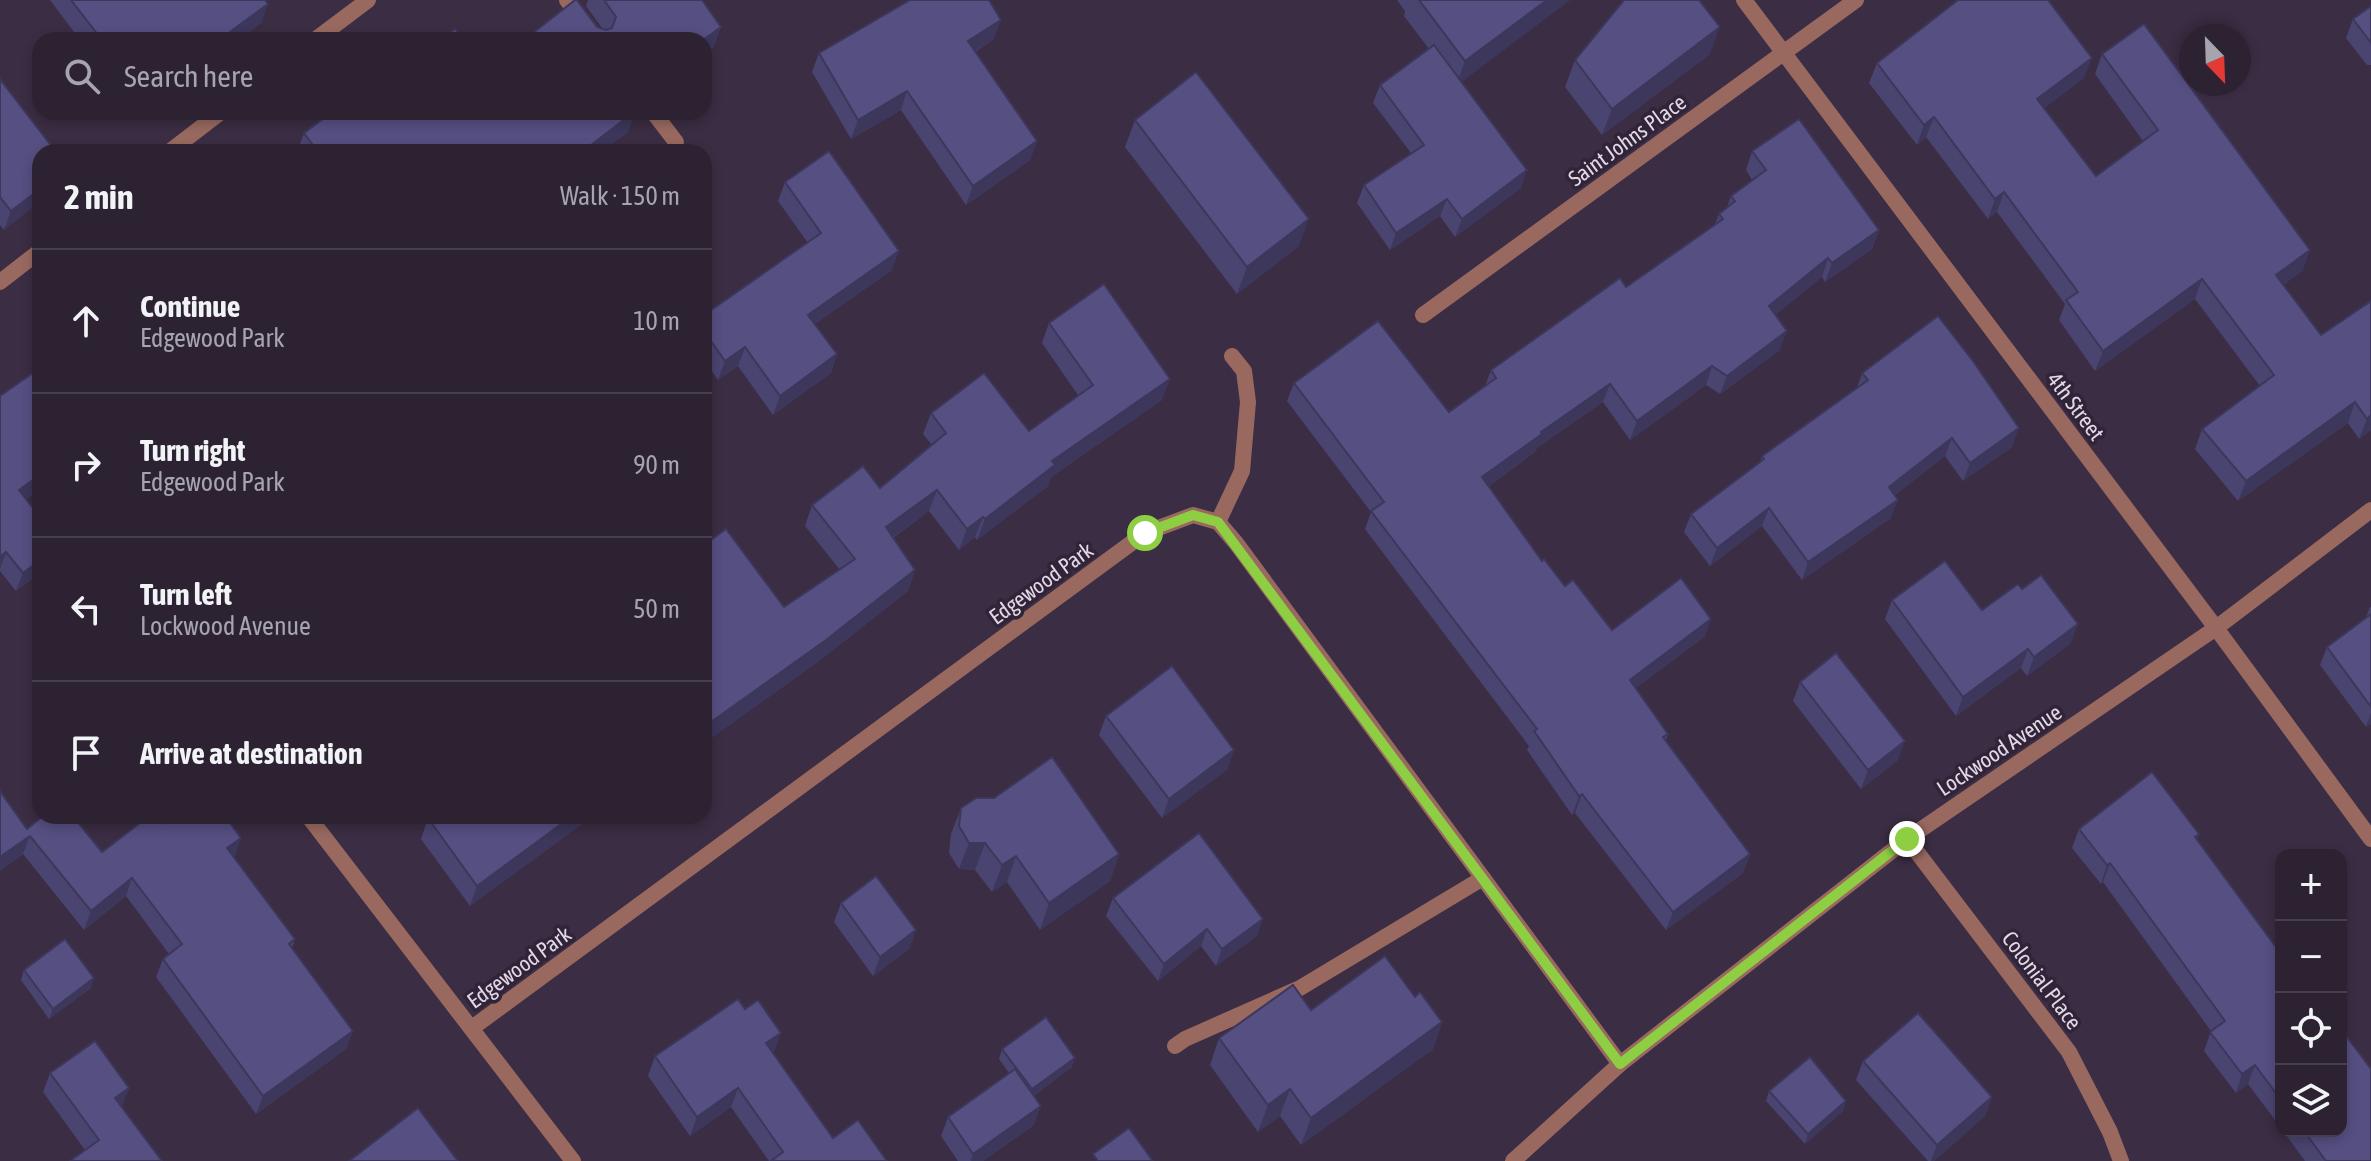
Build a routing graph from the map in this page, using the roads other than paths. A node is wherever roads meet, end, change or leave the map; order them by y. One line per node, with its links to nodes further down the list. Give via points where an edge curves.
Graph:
1 (567, 0): 6 (street)
2 (1744, 0): 7 (street, 4th Street)
3 (1856, 0): 7 (street, Saint Johns Place)
4 (358, 3): 5 (street)
5 (324, 32)
6 (592, 32)
7 (1784, 54): 14 (street, Saint Johns Place); 18 (street, 4th Street)
8 (211, 120): 11 (street)
9 (659, 120): 10 (street)
10 (676, 142)
11 (179, 144)
12 (32, 257): 13 (street)
13 (0, 282)
14 (1423, 315)
15 (1232, 356): 17 (street, via 1244,371 1248,402 1242,471)
16 (2371, 510): 18 (street, Lockwood Avenue)
17 (1218, 522): 22 (street); 23 (street, Edgewood Park, via 1193,515 1145,533)
18 (2216, 628): 20 (street, Lockwood Avenue); 21 (street, 4th Street)
19 (314, 824): 23 (street, Edgewood Park)
20 (1907, 839): 25 (street, Lockwood Avenue); 28 (street, Colonial Place, via 2069,1052)
21 (2371, 839)
22 (1483, 878): 24 (street, via 1300,988); 25 (street)
23 (472, 1028): 26 (street, Edgewood Park)
24 (1175, 1046)
25 (1620, 1064): 27 (street, Lockwood Avenue)
26 (573, 1161)
27 (1513, 1161)
28 (2121, 1161)

